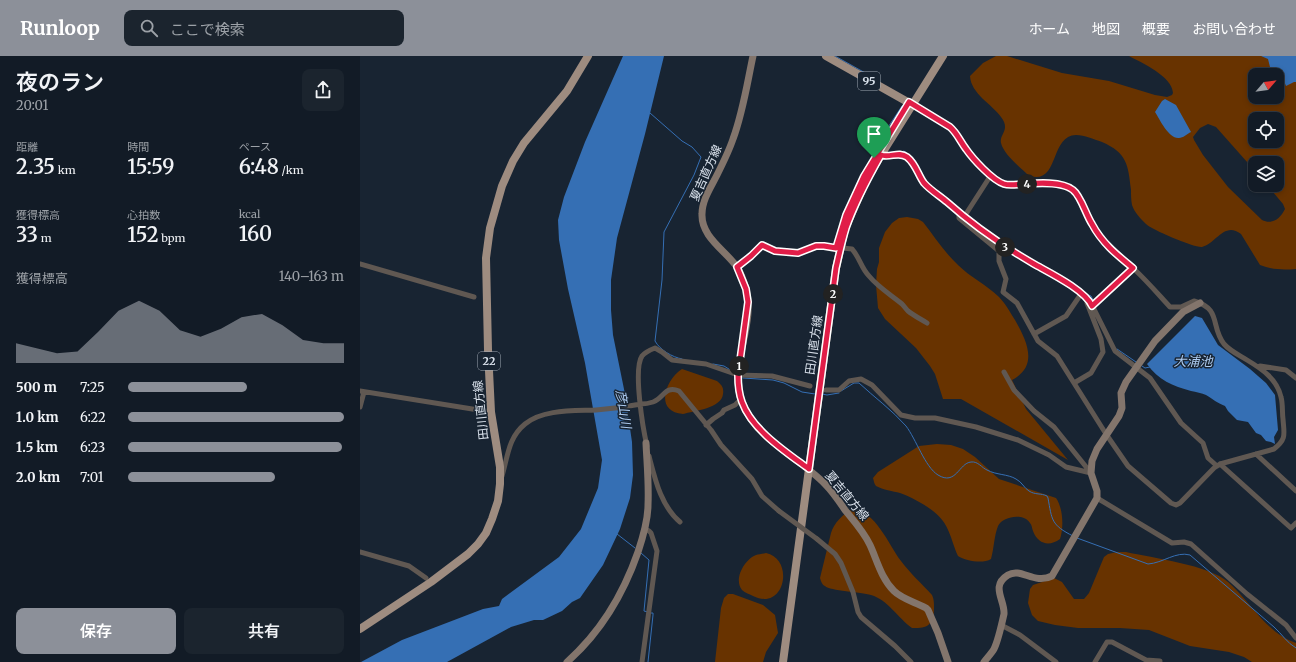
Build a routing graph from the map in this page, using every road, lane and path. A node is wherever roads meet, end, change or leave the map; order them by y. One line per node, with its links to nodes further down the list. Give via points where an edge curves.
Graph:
1 (588, 56): 34 (main road, 田川直方線 / 22, via 567,91 524,143 513,161 494,211 486,258)
2 (753, 56): 13 (street, 夏吉直方線, via 736,131 703,203 702,213 704,226 711,239)
3 (826, 56): 6 (main road, 95)
4 (938, 56): 6 (main road, 田川直方線)
5 (943, 56): 6 (main road, 田川直方線)
6 (911, 103): 7 (main road, 田川直方線); 8 (street, via 950,127 966,149); 11 (main road, 田川直方線, via 864,176 846,215)
7 (881, 155): 9 (street, via 899,154 908,158 924,183); 11 (main road, 田川直方線, via 852,211)
8 (991, 175): 10 (street); 14 (street, via 998,181 1010,185 1054,184 1072,189 1101,238)
9 (959, 212): 10 (street); 21 (street, via 958,218 998,251 1006,279 1003,292 1017,303)
10 (965, 214): 15 (street, via 1006,248 1064,281)
11 (838, 248): 13 (street, via 816,246 798,253 775,251 762,245); 20 (street, via 852,249 864,270 887,294); 40 (main road, 田川直方線, via 824,318)
12 (360, 264): 16 (street)
13 (737, 267): 25 (street, 夏吉直方線, via 748,302)
14 (1133, 268): 18 (street, via 1170,306 1181,307 1194,301); 19 (street)
15 (1081, 294): 17 (street); 21 (street, via 1066,316)
16 (474, 297)
17 (1089, 299): 19 (street); 27 (street, via 1087,303 1101,339 1103,352 1091,373)
18 (1200, 303): 22 (street, via 1183,312 1155,341); 23 (street, via 1212,312 1224,344)
19 (1092, 306): 22 (street, via 1115,351)
20 (928, 323)
21 (1034, 334): 27 (street, via 1038,341 1057,356)
22 (1136, 366): 36 (street, via 1121,393 1122,408 1119,416); 39 (street, via 1150,378 1181,423 1203,444 1208,458)
23 (1257, 366): 26 (street, via 1286,370); 38 (street, via 1268,374 1278,388 1285,436 1274,449)
24 (1004, 372): 41 (street, via 1014,390 1054,427)
25 (738, 375): 28 (street, via 772,376); 31 (street, 夏吉直方線); 32 (street, via 706,364 672,360 655,348 641,357 638,394)
26 (1296, 378)
27 (1074, 384): 36 (street)
28 (810, 386)
29 (826, 390): 41 (street, via 839,390 849,381 861,379 872,385 901,415 935,418 976,427 1018,440 1049,455 1066,467)
30 (362, 392): 33 (street); 34 (street)
31 (741, 399): 35 (street); 40 (street, 夏吉直方線, via 756,425)
32 (641, 404): 35 (street, via 654,402 673,389 678,391); 37 (street); 42 (street, via 552,413 526,423 515,433)
33 (360, 407)
34 (492, 412): 42 (main road, 田川直方線 / 22)
35 (706, 425): 58 (street, bridge, via 752,479 762,496 835,554 853,592 861,617)
36 (1106, 434): 39 (street, via 1128,466 1176,505); 41 (street, via 1092,461)
37 (646, 443): 45 (street, via 661,495 670,512); 47 (street, via 648,504)
38 (1256, 454): 39 (street); 43 (street)
39 (1218, 465): 46 (street, via 1291,528)
40 (807, 468): 56 (main road, 田川直方線); 57 (main road, 田川直方線); 59 (street, 夏吉直方線, via 826,484 860,529 870,544 888,584 900,596 928,610)
41 (1091, 473): 44 (street)
42 (500, 484): 51 (main road, 田川直方線 / 22, via 492,519 478,544 453,567)
43 (1296, 491)
44 (1097, 498): 50 (street, via 1052,576 1039,579 1015,572 1000,582 998,595 1004,606); 52 (street, via 1172,543 1191,544 1286,625)
45 (680, 522)
46 (1296, 523)
47 (645, 529): 54 (street, via 629,576 615,604 585,646); 55 (street, via 651,533 657,551)
48 (360, 552): 49 (street, via 409,566)
49 (426, 578)
50 (1001, 625): 60 (street, via 994,649); 61 (street, via 1020,635)
51 (360, 629)
52 (1296, 638)
53 (1160, 661): 62 (street, via 1146,660 1112,642 1107,642)
54 (567, 662)
55 (642, 662)
56 (779, 662)
57 (783, 662)
58 (911, 662)
59 (948, 662)
60 (984, 662)
61 (1056, 662)
62 (1095, 662)

